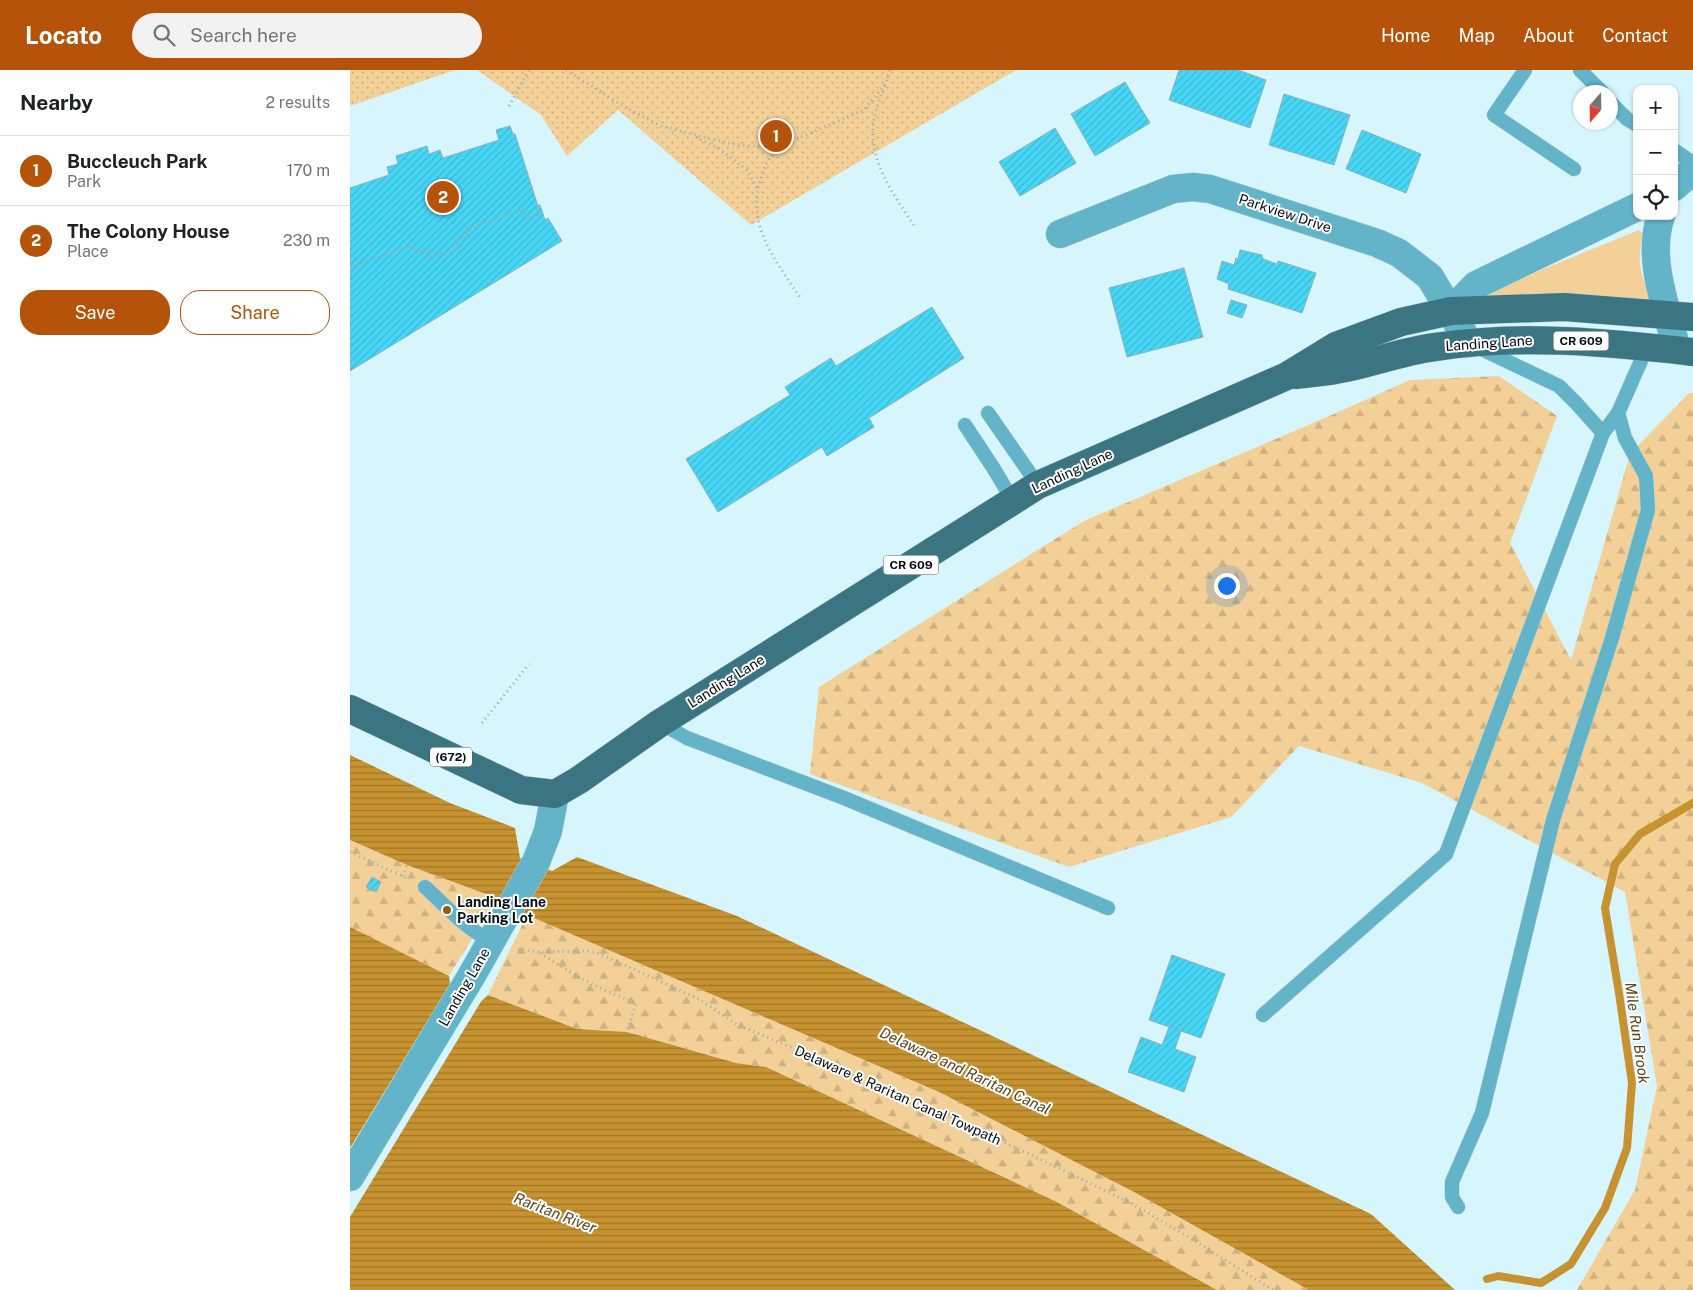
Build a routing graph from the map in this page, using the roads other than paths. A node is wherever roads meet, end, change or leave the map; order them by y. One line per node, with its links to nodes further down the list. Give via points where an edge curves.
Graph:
1 (1525, 70): 8 (lane, via 1494,116)
2 (1580, 70): 3 (lane)
3 (1595, 85)
4 (1618, 110): 5 (lane)
5 (1633, 123)
6 (1678, 153): 7 (lane)
7 (1693, 163)
8 (1574, 169)
9 (1693, 170): 10 (street)
10 (1678, 183)
11 (1633, 208): 14 (street, via 1476,285)
12 (1660, 220): 15 (street, via 1655,255)
13 (1060, 234): 14 (street, Parkview Drive, via 1173,189 1210,189 1400,253 1430,277)
14 (1451, 311): 15 (main road, Landing Lane, via 1564,307); 16 (street, Parkview Drive); 19 (main road, Landing Lane, via 1400,322 1336,346)
15 (1681, 316): 18 (street)
16 (1469, 343): 17 (main road, Landing Lane / CR 609, via 1527,339); 19 (main road, Landing Lane / CR 609, via 1433,347 1344,369); 23 (lane, via 1558,386)
17 (1647, 347): 18 (main road, Landing Lane / CR 609); 21 (lane)
18 (1685, 351)
19 (1288, 376): 24 (main road, Landing Lane / CR 609)
20 (988, 413): 24 (lane)
21 (1618, 413): 23 (lane); 34 (lane, via 1625,438 1646,476 1648,510 1612,638 1553,820 1482,1113 1452,1182 1452,1196)
22 (966, 425): 25 (lane)
23 (1603, 433): 32 (lane, via 1446,854)
24 (1038, 485): 25 (main road, Landing Lane / CR 609)
25 (1013, 501): 27 (main road, Landing Lane / CR 609)
26 (350, 709): 28 (main road, (672), via 521,790)
27 (660, 723): 28 (main road, Landing Lane / CR 609); 30 (lane, via 687,738 844,798)
28 (555, 794): 31 (street, Landing Lane, via 548,831)
29 (425, 887): 31 (lane, via 474,931)
30 (1108, 908)
31 (501, 941): 33 (street, Landing Lane, via 472,975)
32 (1263, 1015)
33 (350, 1177)
34 (1458, 1207)

